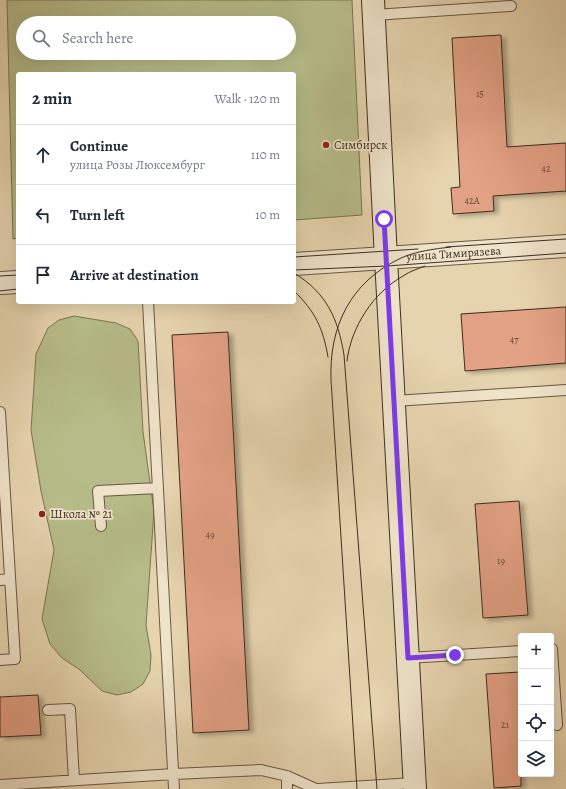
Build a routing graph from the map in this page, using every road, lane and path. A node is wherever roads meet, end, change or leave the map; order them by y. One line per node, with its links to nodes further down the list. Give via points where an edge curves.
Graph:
1 (511, 6): 2 (lane)
2 (374, 8): 4 (main road)
3 (566, 246): 4 (main road, улица Тимирязева)
4 (386, 259): 5 (main road, улица Тимирязева); 10 (main road)
5 (296, 264)
6 (16, 282): 7 (main road)
7 (0, 283)
8 (148, 304): 12 (lane)
9 (566, 390): 10 (lane)
10 (394, 401): 17 (main road)
11 (0, 412): 13 (lane)
12 (158, 488): 14 (lane, via 98,491); 22 (lane)
13 (2, 494): 15 (lane)
14 (101, 526)
15 (5, 579): 18 (lane, via 15,659)
16 (518, 651): 17 (lane)
17 (408, 658): 26 (main road)
18 (0, 660)
19 (553, 669): 21 (lane)
20 (48, 710): 24 (lane, via 70,709)
21 (557, 725)
22 (174, 774): 23 (lane, via 261,770); 24 (lane); 27 (lane)
23 (286, 776): 28 (lane); 29 (lane)
24 (74, 780): 25 (lane)
25 (0, 785)
26 (414, 786): 29 (lane)
27 (174, 789)
28 (287, 789)
29 (317, 789)

